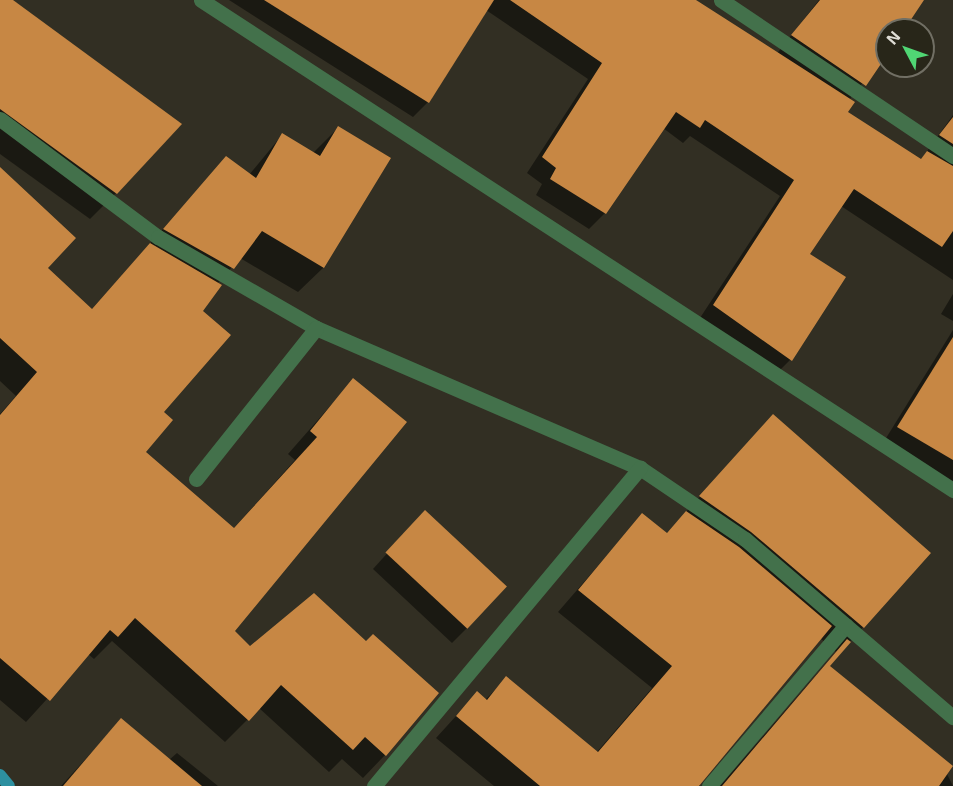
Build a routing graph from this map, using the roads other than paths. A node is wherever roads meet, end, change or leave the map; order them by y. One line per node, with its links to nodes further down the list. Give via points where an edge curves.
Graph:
1 (201, 0): 8 (street)
2 (721, 0): 4 (street)
3 (0, 119): 5 (street, via 158,237)
4 (953, 156)
5 (316, 328): 6 (street); 7 (street)
6 (640, 468): 9 (street, via 746,539); 11 (street)
7 (196, 478)
8 (953, 490)
9 (846, 625): 10 (street); 12 (street)
10 (953, 717)
11 (374, 786)
12 (709, 786)

